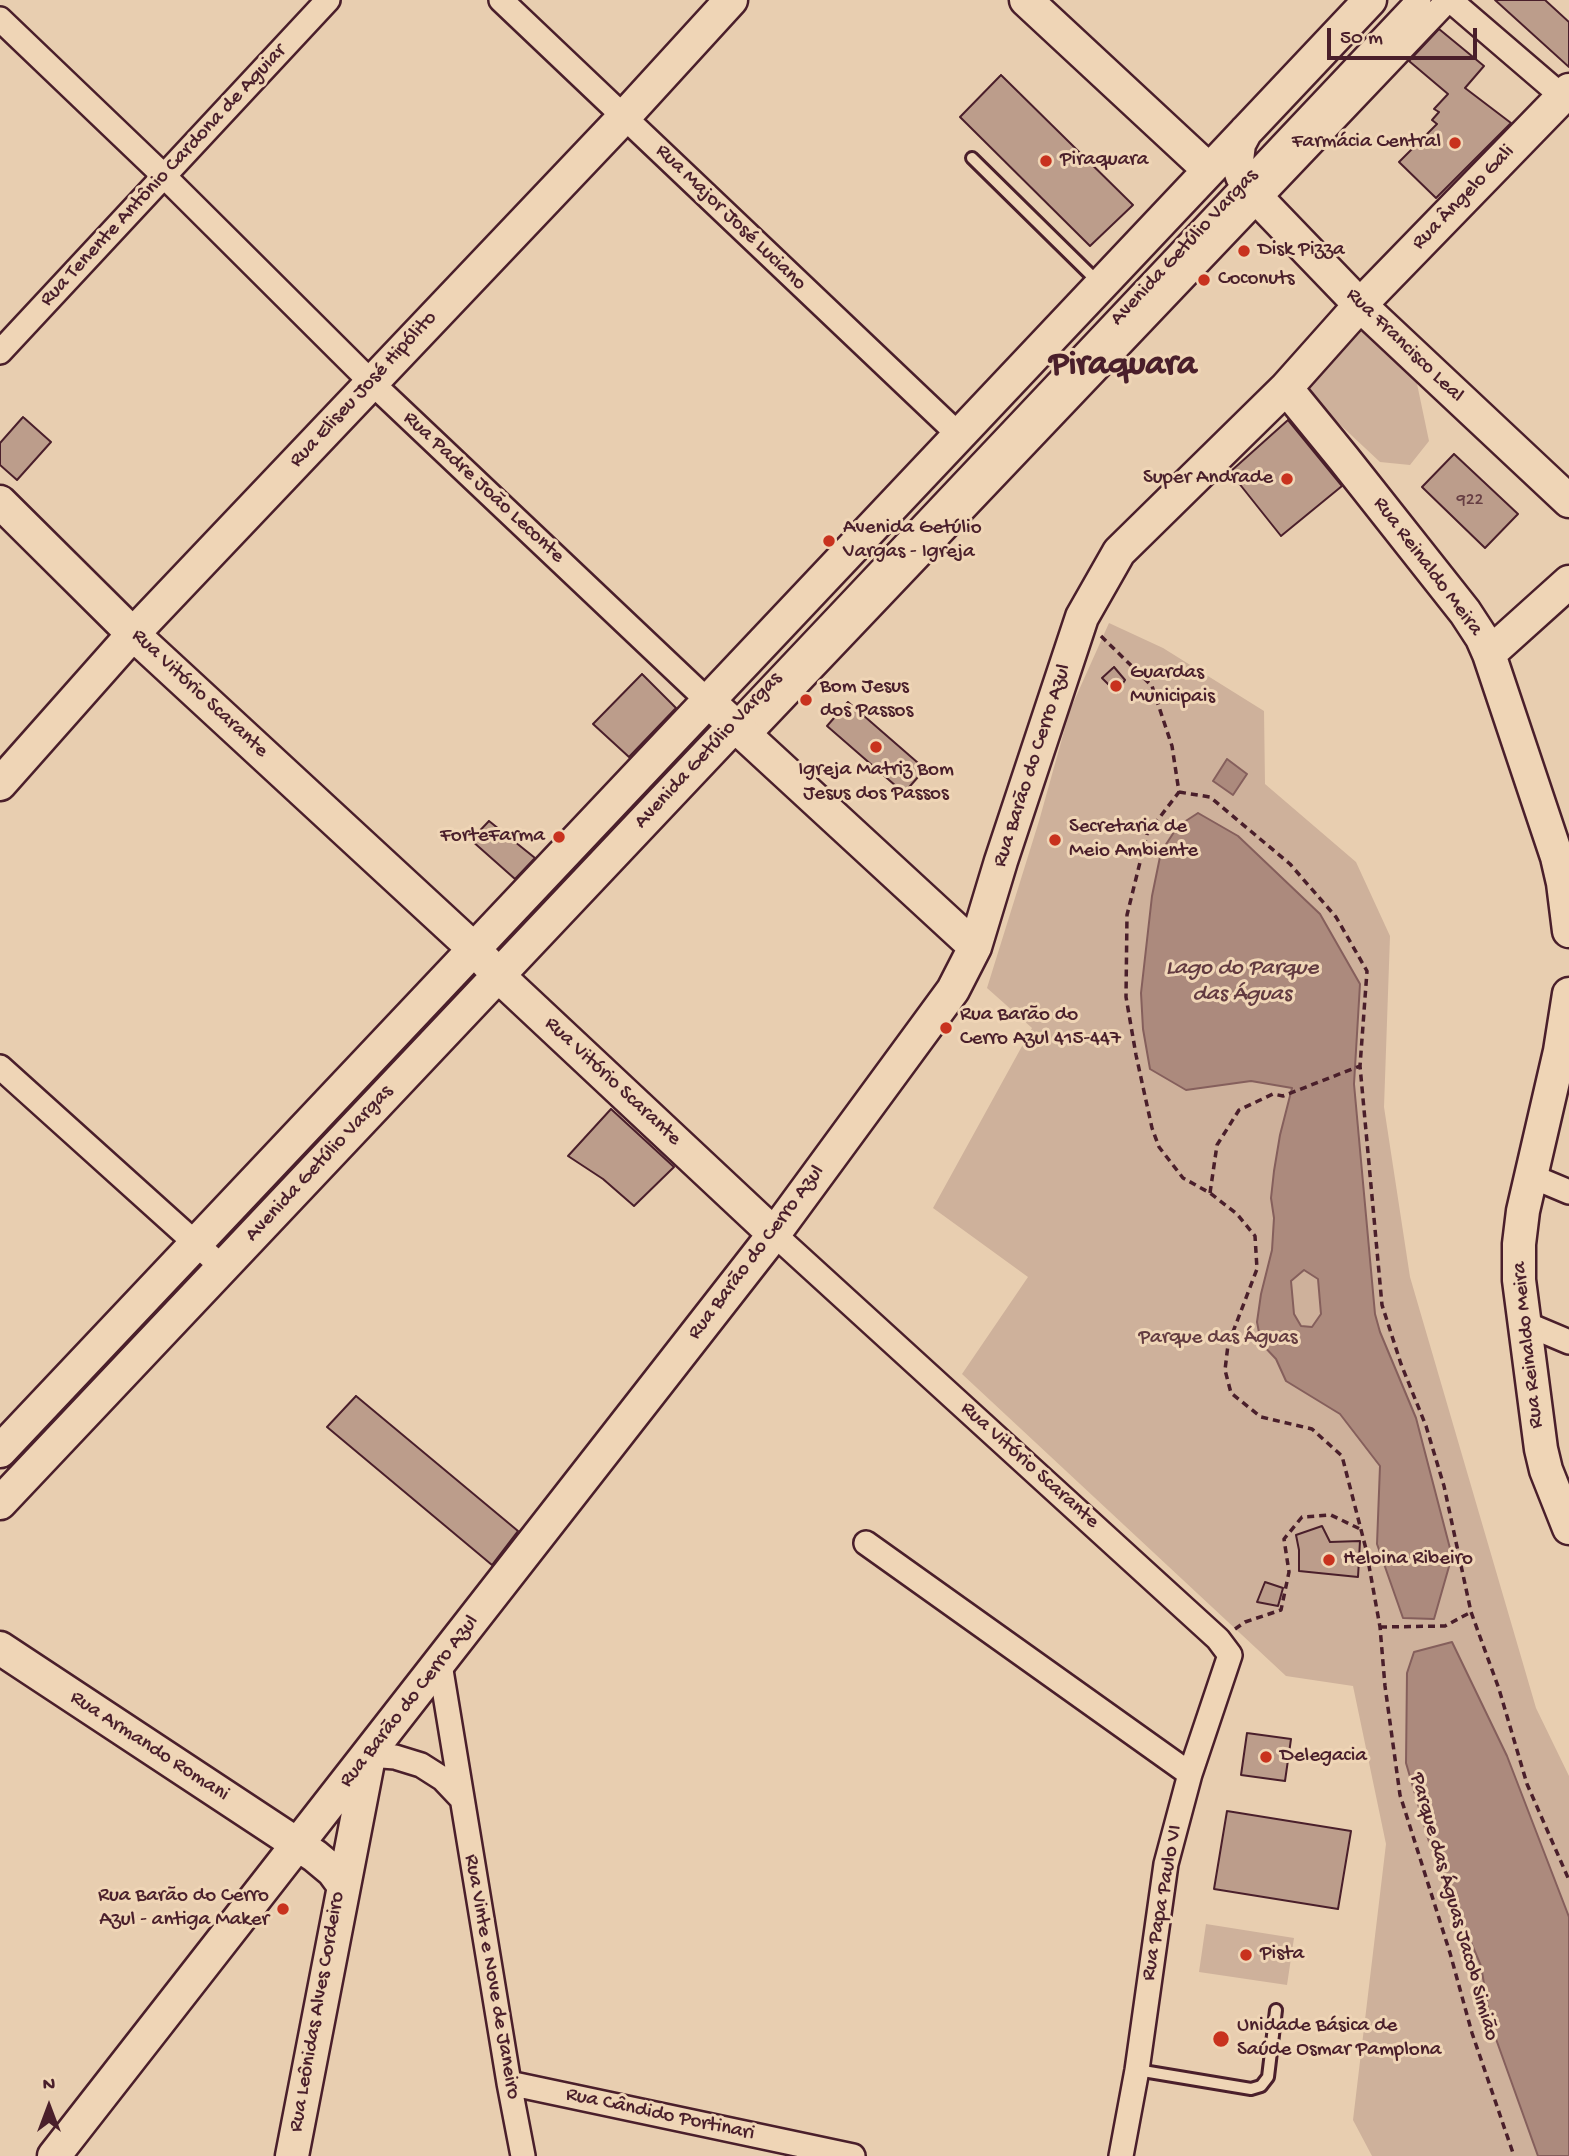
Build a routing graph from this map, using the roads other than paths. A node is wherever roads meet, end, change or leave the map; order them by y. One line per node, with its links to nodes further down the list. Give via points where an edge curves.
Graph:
1 (328, 0): 15 (street, Rua Tenente Antônio Cardona de Aguiar)
2 (501, 0): 11 (street, Rua Major José Luciano)
3 (731, 0): 11 (main road, Rua Eliseu José Hipólito)
4 (1026, 0): 14 (main road)
5 (1056, 0): 14 (main road)
6 (1370, 0): 12 (main road, Avenida Getúlio Vargas)
7 (1419, 0): 16 (street, Avenida Getúlio Vargas)
8 (1449, 0): 10 (street); 16 (street, Avenida Getúlio Vargas)
9 (0, 19): 15 (street, Rua Padre João Leconte)
10 (1566, 94): 18 (main road, Rua Ângelo Gali)
11 (624, 117): 20 (main road, Rua Eliseu José Hipólito); 22 (street, Rua Major José Luciano)
12 (1247, 130): 14 (main road, Avenida Getúlio Vargas); 16 (main road, via 1237,152 1239,168)
13 (972, 158): 17 (lane)
14 (1208, 172): 16 (main road, via 1231,177); 17 (main road, Avenida Getúlio Vargas)
15 (164, 176): 19 (street, Rua Tenente Antônio Cardona de Aguiar); 20 (street, Rua Padre João Leconte)
16 (1252, 191): 18 (main road, Rua Francisco Leal); 29 (street, Avenida Getúlio Vargas)
17 (1101, 285): 22 (main road, Avenida Getúlio Vargas)
18 (1360, 305): 21 (main road, Rua Barão do Cerro Azul); 23 (main road, Rua Francisco Leal)
19 (0, 352)
20 (371, 382): 26 (main road, Rua Eliseu José Hipólito); 28 (street, Rua Padre João Leconte)
21 (1286, 388): 27 (main road, Rua Reinaldo Meira, via 1465,612); 32 (main road, Rua Barão do Cerro Azul, via 1119,552 1082,617)
22 (959, 435): 28 (main road, Avenida Getúlio Vargas)
23 (1569, 501)
24 (0, 502): 26 (main road, Rua Vitório Scarante)
25 (1569, 582): 27 (main road)
26 (133, 634): 30 (main road, Rua Eliseu José Hipólito); 33 (main road, Rua Vitório Scarante)
27 (1489, 654): 31 (main road, Rua Reinaldo Meira, via 1557,858)
28 (708, 701): 29 (main road, Rua Padre João Leconte); 33 (main road, Avenida Getúlio Vargas)
29 (740, 732): 32 (main road, Rua Padre João Leconte); 34 (main road, Avenida Getúlio Vargas)
30 (0, 783)
31 (1569, 930)
32 (975, 947): 39 (main road, Rua Barão do Cerro Azul, via 953,989)
33 (473, 948): 34 (main road, Rua Vitório Scarante); 40 (main road, Avenida Getúlio Vargas)
34 (498, 974): 39 (main road, Rua Vitório Scarante); 41 (main road, Avenida Getúlio Vargas)
35 (1569, 994): 37 (main road, Rua Reinaldo Meira)
36 (0, 1067): 40 (street)
37 (1531, 1176): 38 (street); 42 (main road, Rua Reinaldo Meira, via 1520,1244)
38 (1569, 1192)
39 (774, 1234): 48 (street, Rua Vitório Scarante); 50 (main road, Rua Barão do Cerro Azul)
40 (196, 1244): 41 (street); 44 (main road, Avenida Getúlio Vargas)
41 (222, 1267): 45 (main road, Avenida Getúlio Vargas)
42 (1524, 1323): 43 (street); 46 (main road, Rua Reinaldo Meira, via 1541,1449)
43 (1569, 1342)
44 (0, 1451)
45 (0, 1503)
46 (1569, 1528)
47 (866, 1543): 52 (street)
48 (1224, 1647): 52 (street, Rua Papa Paulo VI)
49 (0, 1648): 54 (main road, Rua Armando Romani)
50 (440, 1664): 51 (main road, Rua Barão do Cerro Azul); 53 (street, Rua Vinte e Nove de Janeiro)
51 (369, 1755): 53 (street, via 421,1765); 54 (main road, Rua Barão do Cerro Azul); 55 (main road)
52 (1190, 1773): 57 (street, Rua Papa Paulo VI, via 1166,1864)
53 (461, 1798): 58 (street, Rua Vinte e Nove de Janeiro)
54 (299, 1846): 55 (main road, Rua Leônidas Alves Cordeiro); 59 (main road, Rua Barão do Cerro Azul)
55 (344, 1886): 60 (main road, Rua Leônidas Alves Cordeiro)
56 (1276, 2010): 57 (lane, via 1268,2077 1261,2086 1251,2089)
57 (1137, 2070): 63 (street, Rua Papa Paulo VI)
58 (509, 2083): 61 (street, Rua Vinte e Nove de Janeiro); 62 (street, Rua Cândido Portinari)
59 (54, 2156)
60 (292, 2156)
61 (523, 2156)
62 (853, 2156)
63 (1121, 2156)

